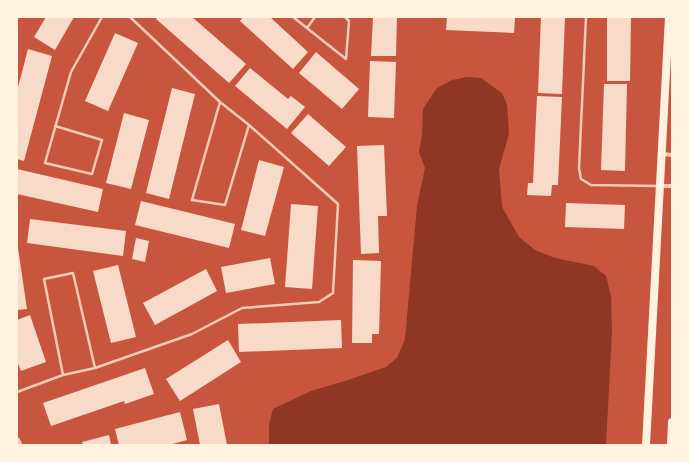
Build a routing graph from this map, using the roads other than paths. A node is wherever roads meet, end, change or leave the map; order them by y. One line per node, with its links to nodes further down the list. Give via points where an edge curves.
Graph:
1 (102, 17): 11 (lane, via 70,72)
2 (130, 17): 9 (lane)
3 (293, 17): 8 (lane)
4 (315, 17): 8 (lane)
5 (345, 17): 8 (lane, via 349,21 346,58)
6 (586, 17): 14 (lane, via 579,168 582,179 591,185)
7 (670, 17): 12 (main road)
8 (307, 28)
9 (220, 102): 10 (lane); 10 (lane, via 192,200 225,204)
10 (249, 125): 16 (lane, via 338,204 332,293 319,302 242,308 192,334)
11 (55, 126): 11 (lane, via 45,163 92,174 102,140)
12 (661, 154): 13 (street); 14 (main road)
13 (672, 155)
14 (659, 186): 15 (street); 22 (main road)
15 (672, 186)
16 (95, 368): 17 (lane); 17 (lane, via 73,273 44,279)
17 (63, 375): 18 (lane)
18 (17, 392)
19 (672, 422): 23 (main road)
20 (17, 441): 21 (street)
21 (20, 445)
22 (646, 445)
23 (671, 445)

